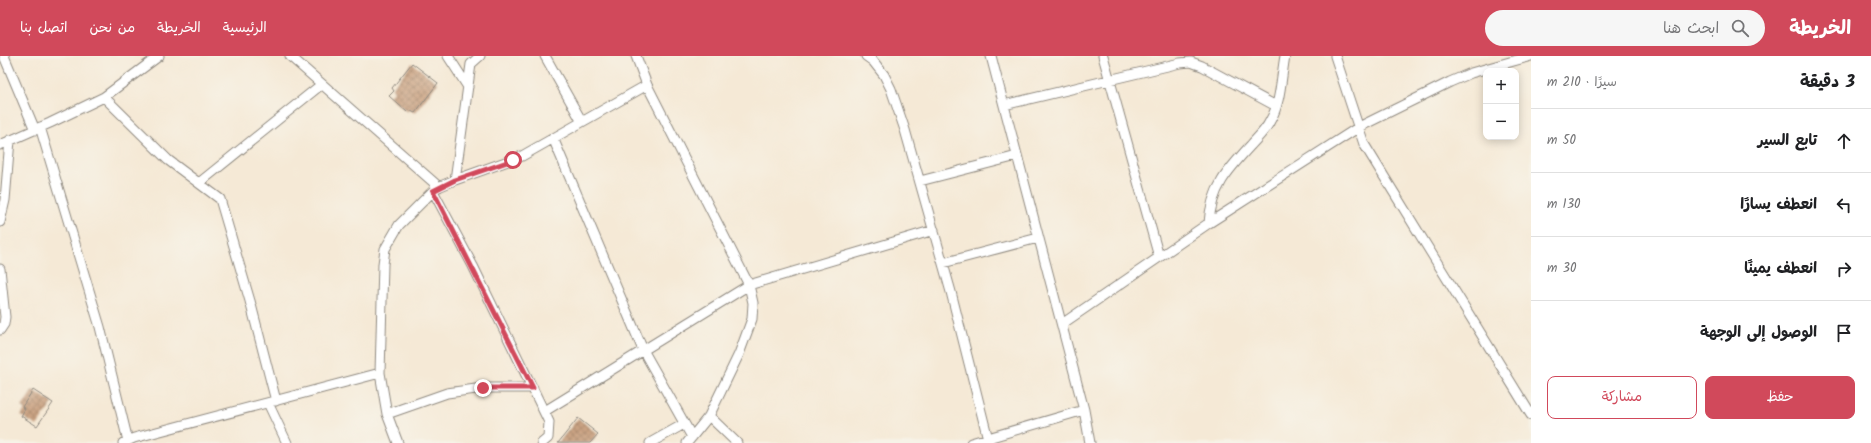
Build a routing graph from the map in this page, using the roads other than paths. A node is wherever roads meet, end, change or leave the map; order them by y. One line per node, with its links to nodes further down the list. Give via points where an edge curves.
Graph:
1 (4, 56): 23 (street)
2 (158, 56): 18 (street)
3 (290, 56): 15 (street)
4 (448, 56): 17 (street)
5 (480, 56): 17 (street, via 471,64)
6 (544, 56): 21 (street)
7 (636, 56): 16 (street)
8 (866, 56): 29 (street, via 884,75 891,89)
9 (992, 56): 19 (street)
10 (1103, 56): 14 (street)
11 (1285, 56): 20 (street)
12 (1335, 56): 22 (street)
13 (1531, 56): 22 (street, via 1471,73)
14 (1108, 80): 19 (street); 20 (street, via 1180,62 1191,62); 36 (street)
15 (322, 84): 30 (street); 31 (street)
16 (648, 85): 21 (street); 39 (street)
17 (468, 87): 28 (street)
18 (104, 97): 23 (street); 30 (street, via 162,155)
19 (1004, 105): 27 (street)
20 (1276, 106): 33 (street, via 1270,121 1228,171 1216,190 1210,206)
21 (582, 122): 24 (street)
22 (1358, 127): 33 (street); 49 (street, via 1364,144)
23 (37, 129): 25 (street); 54 (street, via 100,327)
24 (553, 138): 28 (street, via 513,160); 42 (street)
25 (10, 140): 26 (street); 32 (street, via 5,200)
26 (0, 145)
27 (1017, 156): 29 (street); 35 (street)
28 (455, 180): 31 (street)
29 (920, 181): 34 (street)
30 (199, 184): 45 (street, via 223,204)
31 (436, 189): 43 (street, via 399,225 385,249); 44 (street)
32 (0, 222)
33 (1208, 223): 36 (street)
34 (934, 230): 37 (street); 39 (street)
35 (1038, 238): 37 (street); 40 (street)
36 (1159, 257): 40 (street)
37 (943, 262): 53 (street)
38 (0, 269): 41 (street, via 5,316)
39 (749, 285): 42 (street); 50 (street, via 753,303 752,319 739,354)
40 (1062, 324): 46 (street)
41 (0, 330)
42 (643, 350): 47 (street); 51 (street)
43 (380, 373): 45 (street); 48 (street)
44 (533, 388): 47 (street); 48 (street, via 483,388 447,393)
45 (272, 402): 54 (street); 55 (street)
46 (1084, 410): 53 (street); 61 (street)
47 (545, 411): 57 (street, via 550,429 548,438)
48 (388, 414): 56 (street)
49 (1531, 415)
50 (709, 416): 52 (street); 59 (street)
51 (684, 424): 52 (street); 58 (street)
52 (689, 440)
53 (988, 441): 60 (street)
54 (126, 442)
55 (287, 443)
56 (398, 443)
57 (542, 443)
58 (650, 443)
59 (737, 443)
60 (971, 443)
61 (1090, 443)

